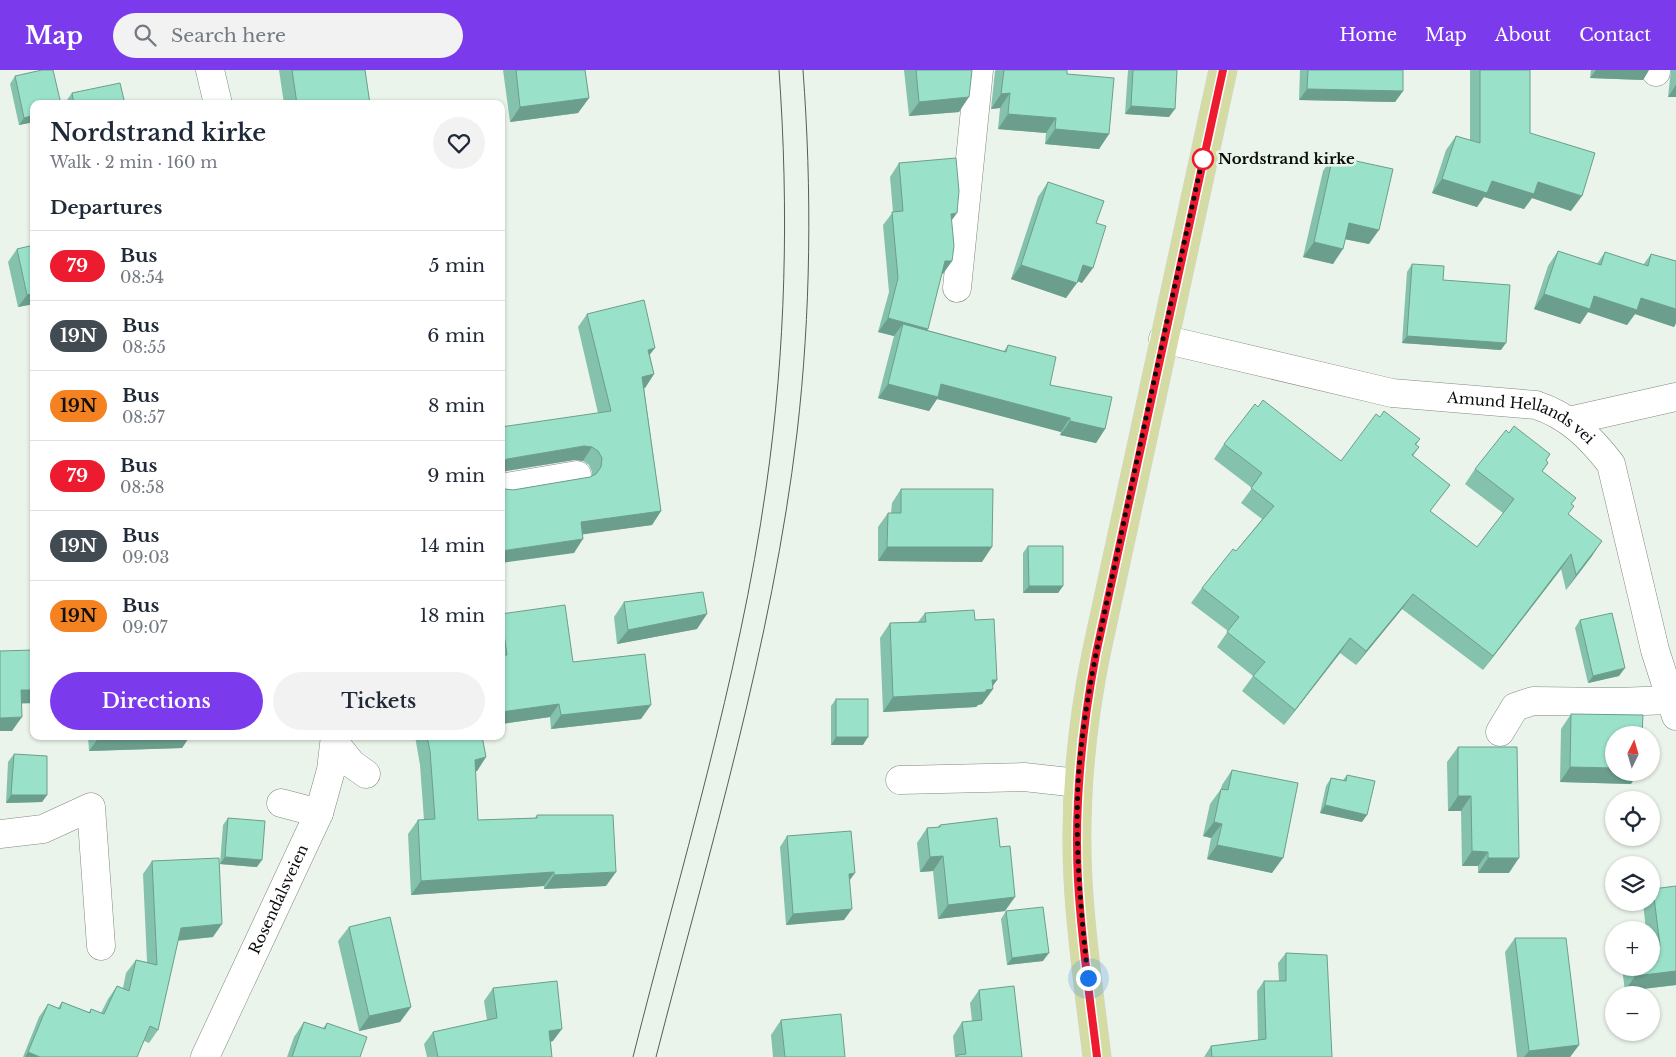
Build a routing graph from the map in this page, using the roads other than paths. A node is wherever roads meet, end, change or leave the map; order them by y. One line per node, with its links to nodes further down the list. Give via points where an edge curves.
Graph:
1 (210, 70): 4 (street)
2 (979, 70): 5 (street)
3 (1223, 70): 6 (main road)
4 (217, 100)
5 (957, 288)
6 (1163, 339): 8 (street, Amund Hellands vei, via 1392,393 1536,405); 16 (main road, via 1096,654)
7 (1676, 397): 8 (street)
8 (1569, 421): 11 (street, Amund Hellands vei, via 1593,440 1611,464 1655,650)
9 (577, 475): 10 (street)
10 (505, 487)
11 (1673, 708): 12 (street, via 1617,702 1533,701 1515,707)
12 (1500, 732)
13 (335, 740): 14 (street, via 352,764); 18 (street, Rosendalsveien, via 331,770)
14 (366, 774)
15 (900, 780): 16 (street, via 1024,776)
16 (1078, 783): 22 (main road, via 1078,881)
17 (281, 803): 18 (street)
18 (319, 813): 21 (street, Rosendalsveien)
19 (0, 834): 20 (street, via 43,828 91,807)
20 (101, 946)
21 (205, 1057)
22 (1097, 1057)

